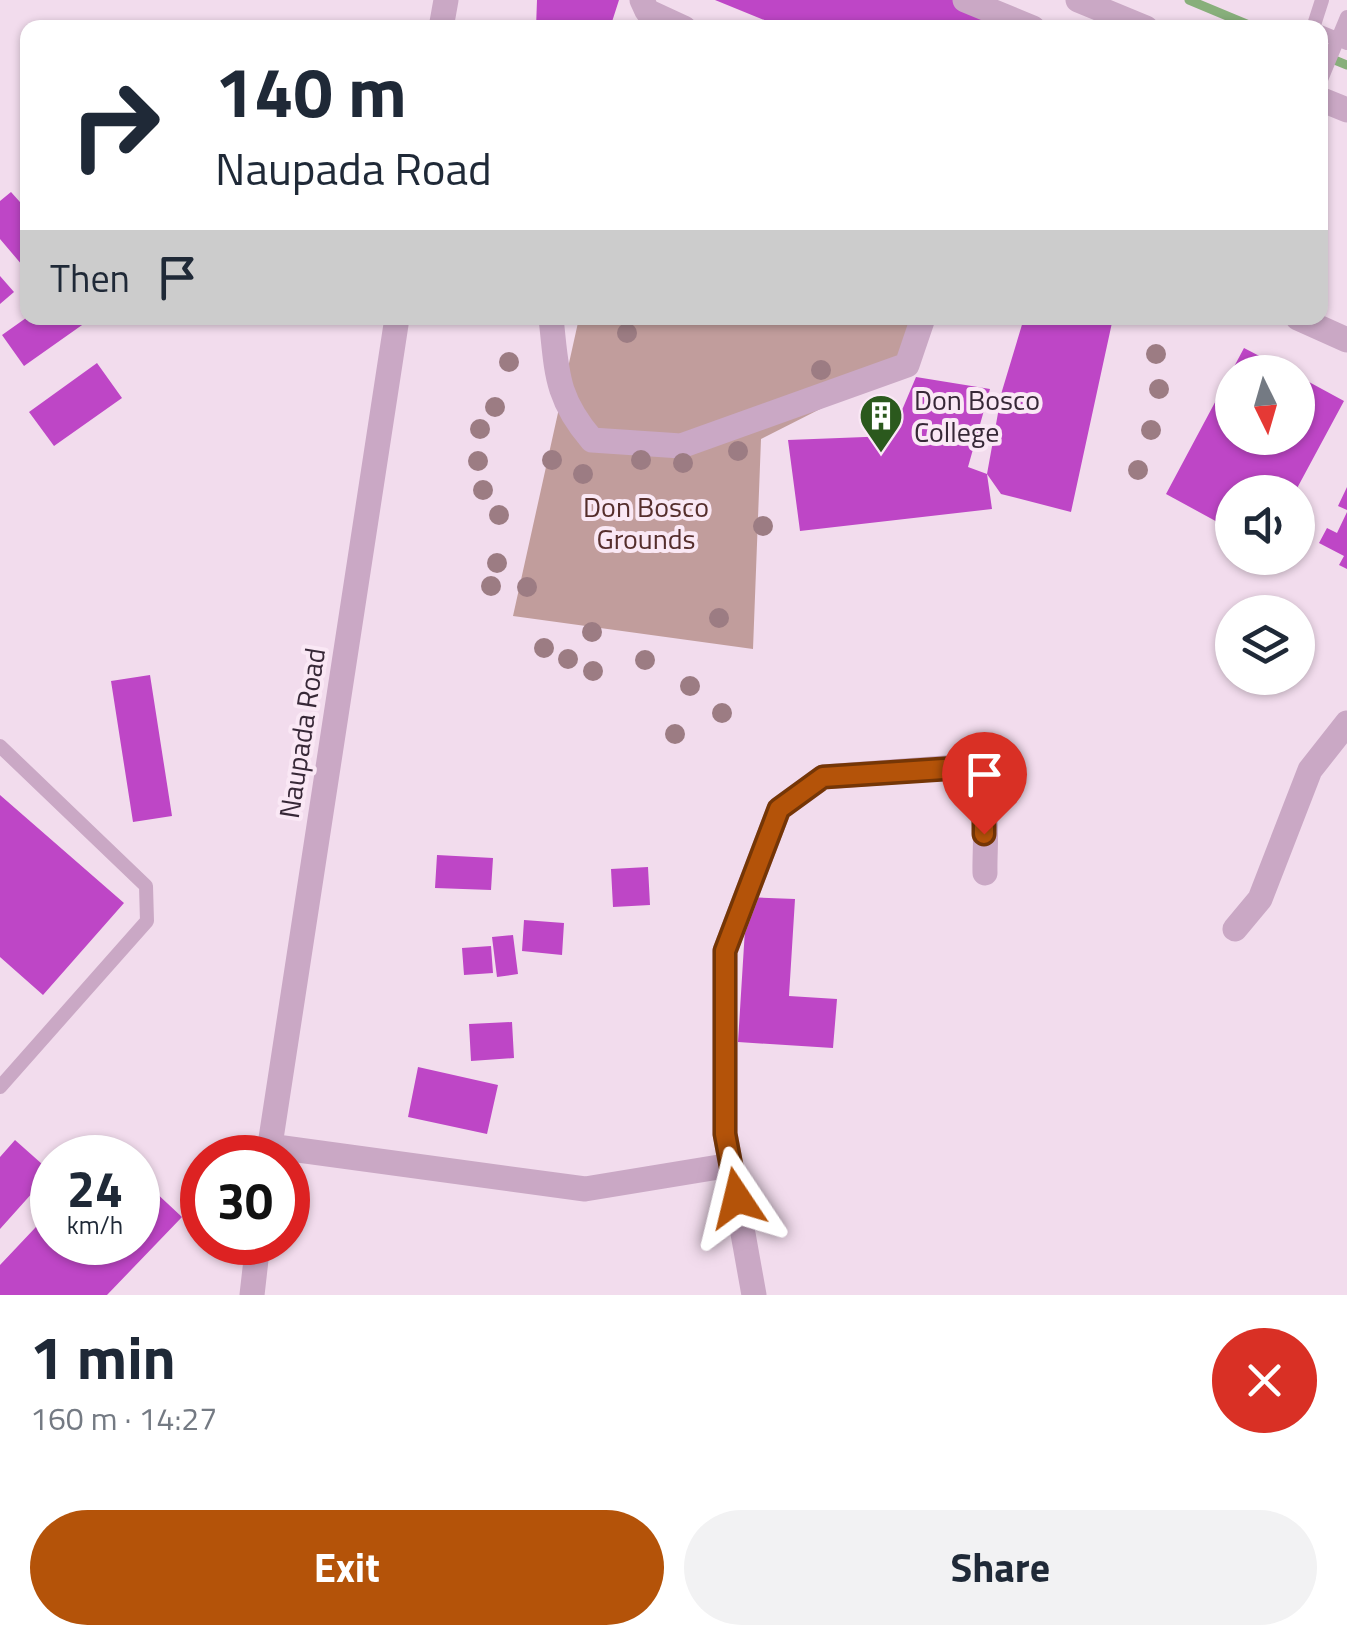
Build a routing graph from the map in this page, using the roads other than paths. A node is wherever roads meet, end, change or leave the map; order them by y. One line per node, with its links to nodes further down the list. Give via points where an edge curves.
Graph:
1 (964, 0): 4 (street)
2 (1078, 0): 5 (street)
3 (1347, 17): 6 (lane)
4 (1013, 20)
5 (1127, 20)
6 (1342, 41): 7 (lane)
7 (1328, 67)
8 (396, 325): 18 (street, Naupada Road)
9 (552, 325): 10 (street, via 559,393 592,440 680,446 908,365)
10 (921, 325)
11 (1314, 325): 12 (street)
12 (1347, 340)
13 (1347, 723): 16 (street, via 1310,770 1260,899)
14 (0, 746): 17 (lane, via 146,886 147,921)
15 (985, 873): 20 (street, via 983,796 972,775 959,768 823,777 779,809 725,951 723,1078)
16 (1235, 929)
17 (0, 1086)
18 (272, 1135)
19 (310, 1157): 20 (street, via 585,1188)
20 (731, 1165): 23 (street)
21 (255, 1265): 22 (street)
22 (252, 1295)
23 (754, 1295)

